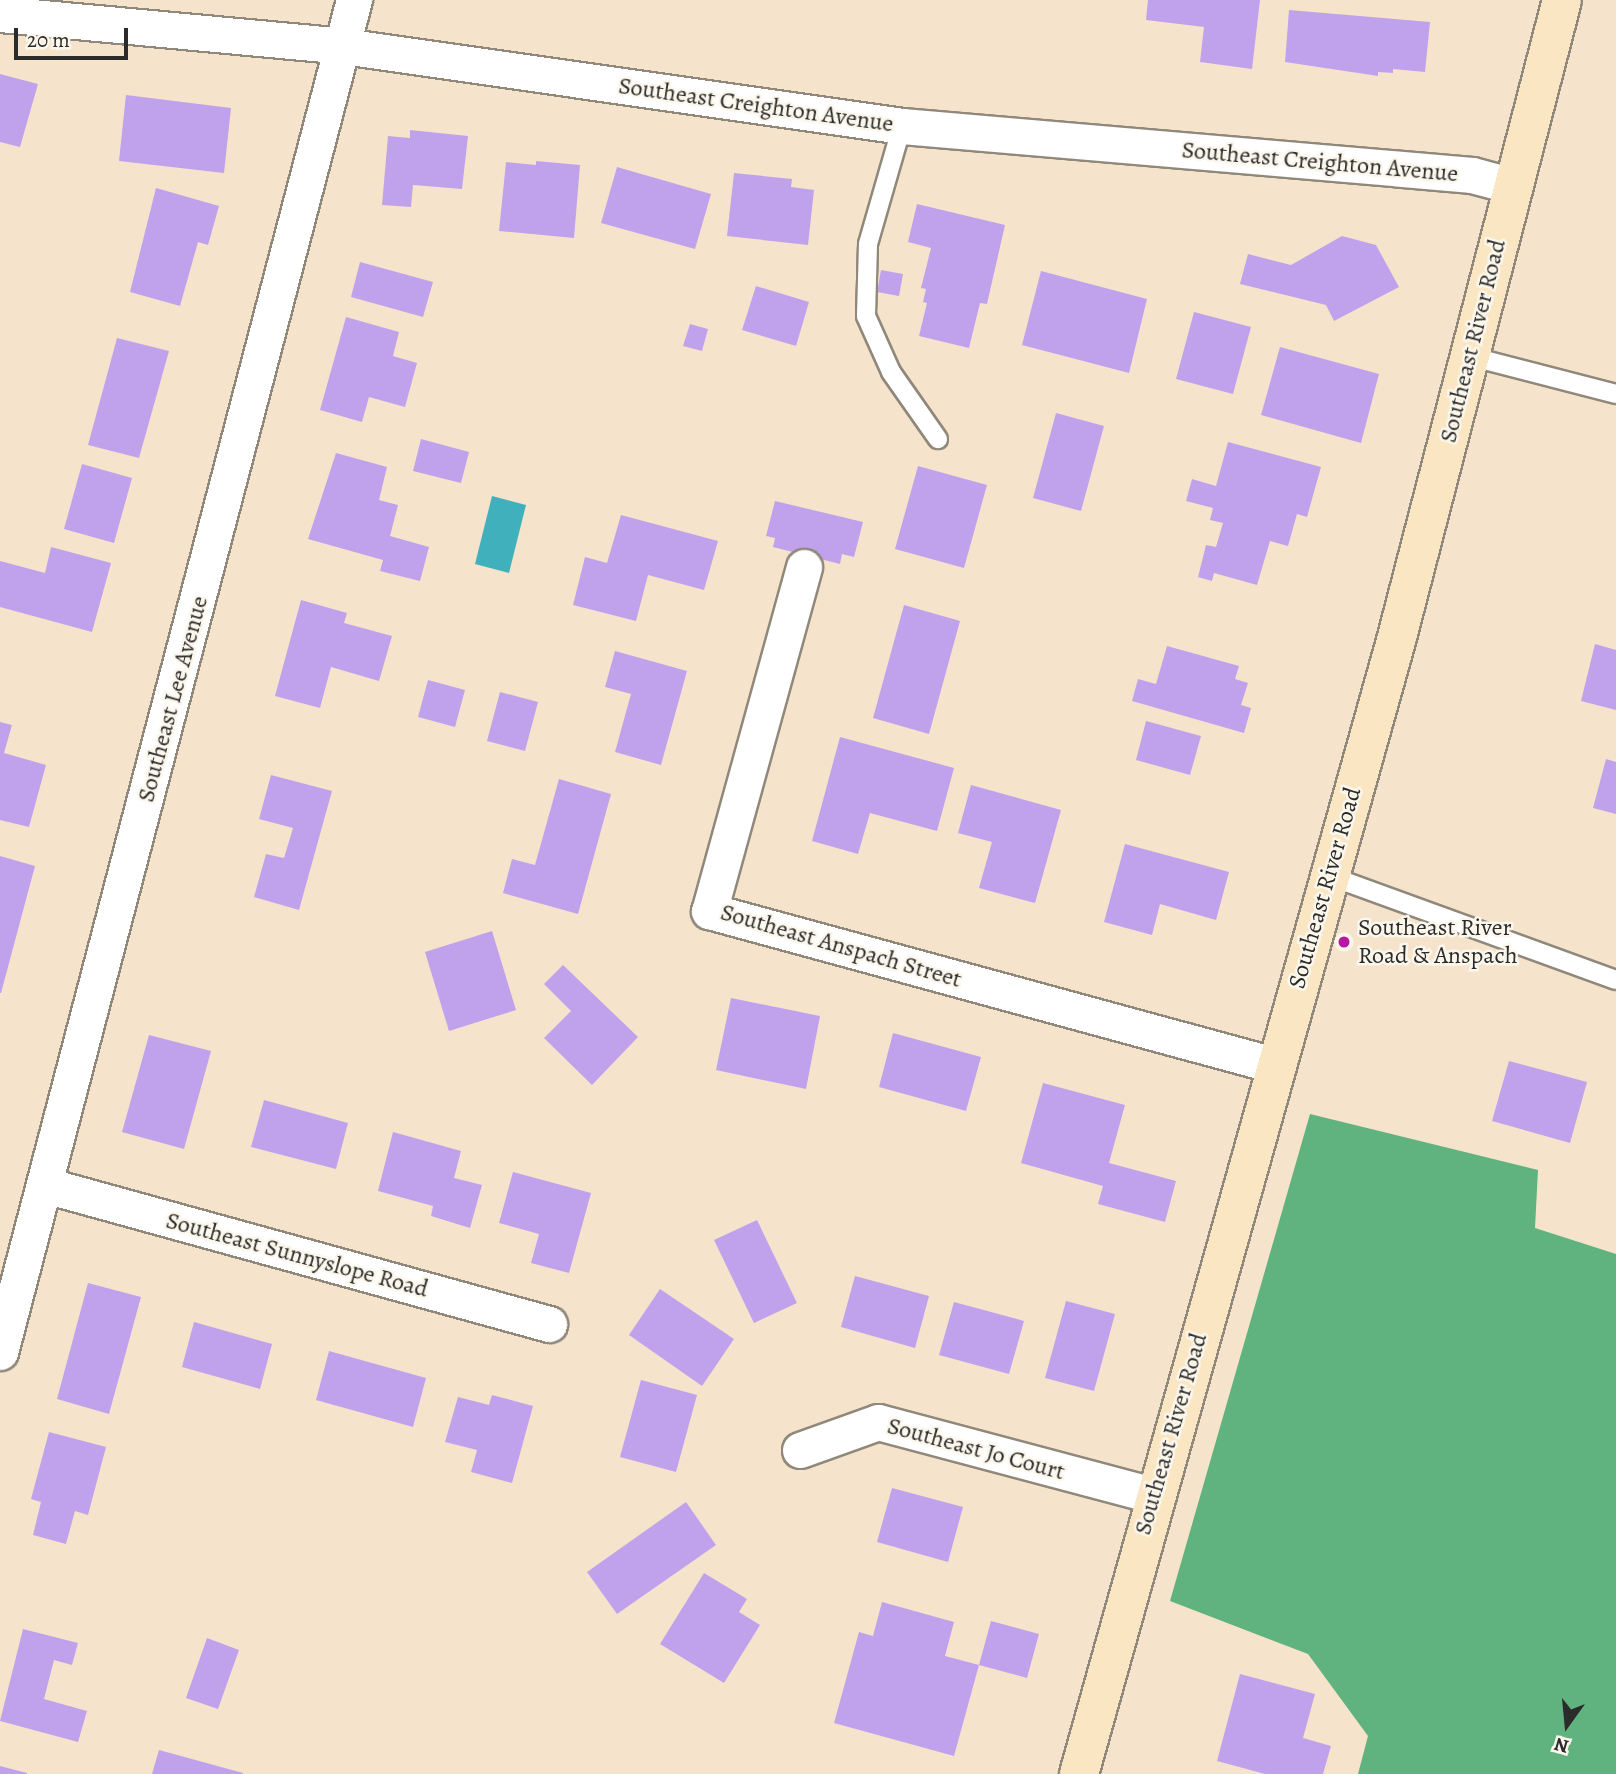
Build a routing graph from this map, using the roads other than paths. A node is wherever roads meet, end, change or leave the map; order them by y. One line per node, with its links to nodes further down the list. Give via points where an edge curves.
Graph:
1 (354, 0): 4 (street, Southeast Lee Avenue)
2 (1562, 0): 6 (street, Southeast River Road)
3 (0, 14): 4 (street, Southeast Creighton Avenue)
4 (343, 46): 5 (street, Southeast Creighton Avenue); 14 (street, Southeast Lee Avenue)
5 (902, 126): 6 (street, Southeast Creighton Avenue, via 1472,176); 9 (lane, via 868,244 866,316 891,372)
6 (1513, 186): 7 (street, Southeast River Road)
7 (1469, 356): 8 (lane); 11 (street, Southeast River Road)
8 (1616, 394)
9 (937, 439)
10 (804, 567): 13 (street, Southeast Anspach Street, via 709,911)
11 (1330, 876): 12 (lane); 13 (street, Southeast River Road)
12 (1616, 980)
13 (1274, 1065): 18 (street, Southeast River Road)
14 (45, 1185): 15 (street, Southeast Sunnyslope Road); 16 (street, Southeast Lee Avenue)
15 (549, 1324)
16 (0, 1352)
17 (800, 1450): 18 (street, Southeast Jo Court, via 878,1422)
18 (1153, 1495): 19 (street, Southeast River Road)
19 (1079, 1774)

